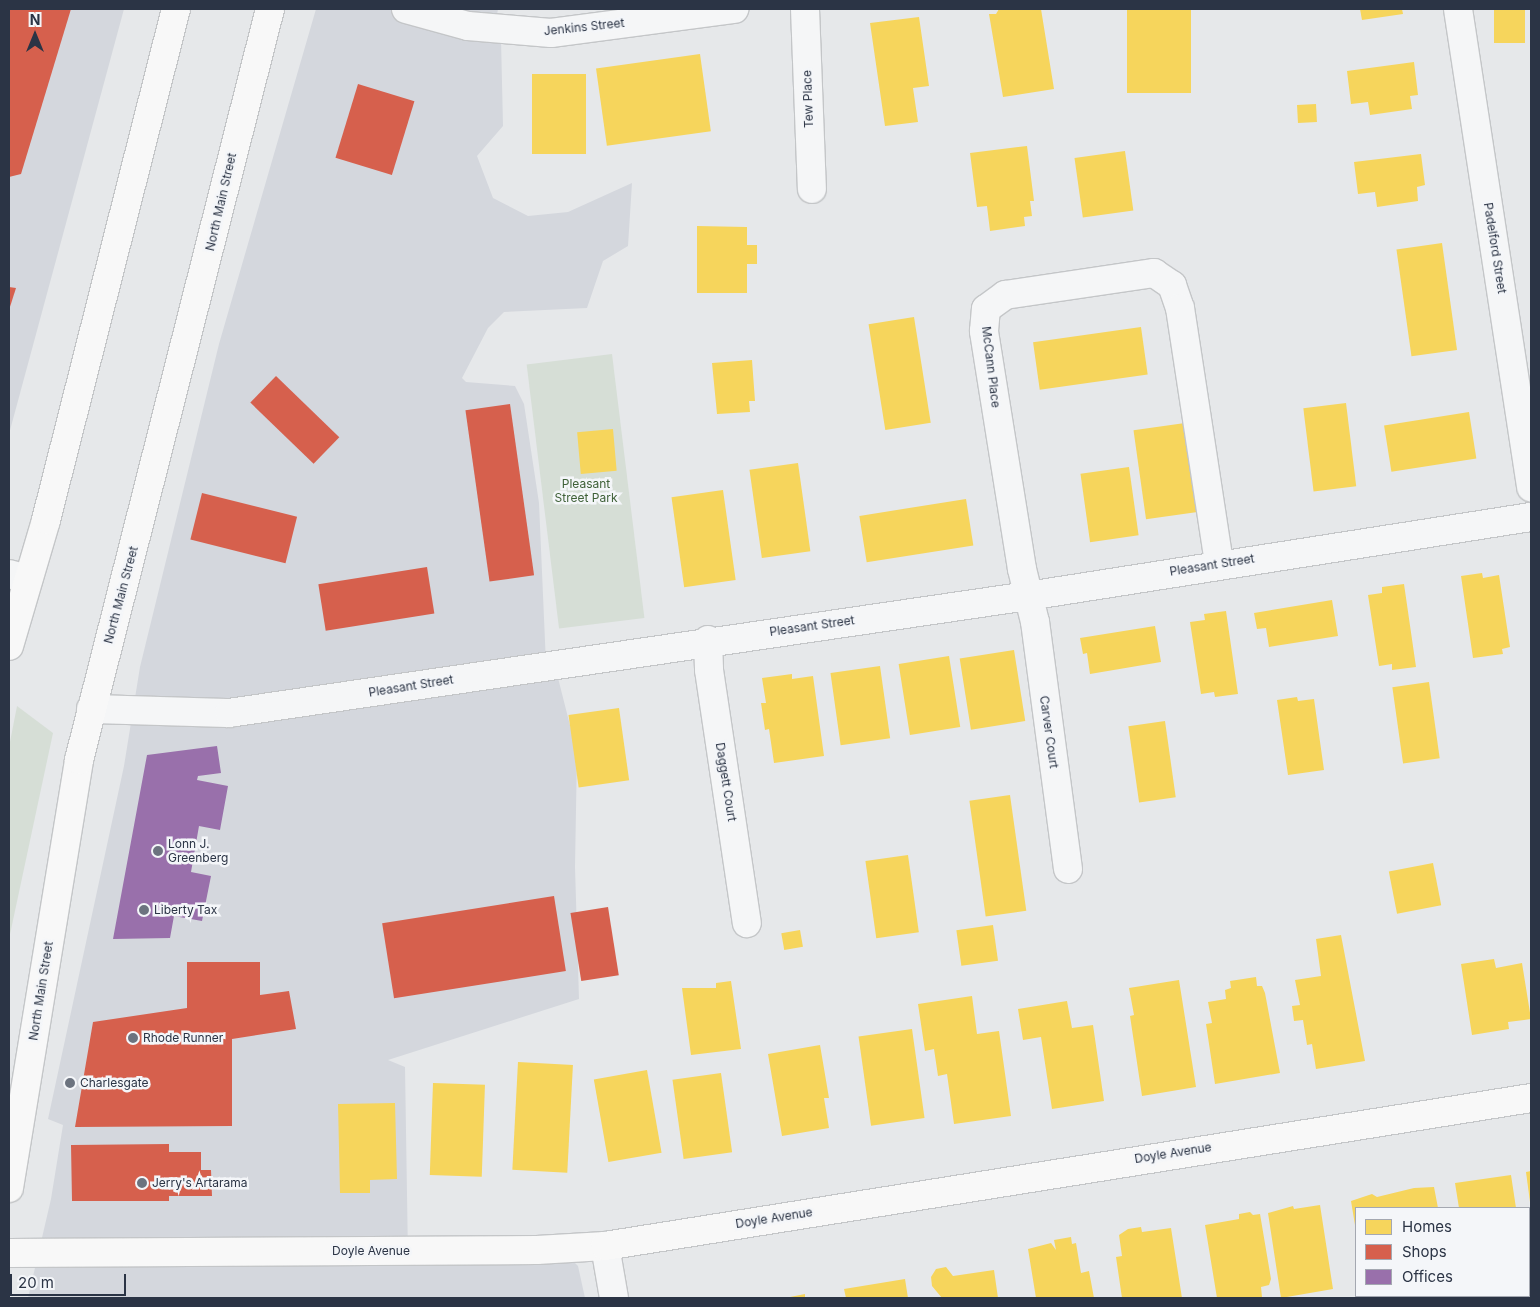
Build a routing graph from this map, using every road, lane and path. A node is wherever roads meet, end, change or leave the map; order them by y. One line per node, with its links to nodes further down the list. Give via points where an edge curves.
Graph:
1 (176, 9): 11 (main road, via 46,520)
2 (270, 9): 15 (main road, North Main Street, via 198,301)
3 (406, 9): 4 (street, Jenkins Street, via 468,26 550,33)
4 (734, 9)
5 (804, 9): 7 (street, Tew Place)
6 (1458, 9): 8 (street, Padelford Street)
7 (812, 189)
8 (1531, 487)
9 (1531, 517): 10 (street, Pleasant Street)
10 (1219, 564): 12 (street, Pleasant Street); 12 (street, McCann Place, via 1180,308 1172,285 1154,273 1005,295 986,309 984,331)
11 (18, 576): 14 (main road)
12 (1028, 596): 13 (street, Pleasant Street); 16 (street, Carver Court)
13 (708, 640): 15 (street, Pleasant Street, via 229,713); 17 (street, Daggett Court, via 709,670)
14 (9, 646)
15 (91, 709): 19 (main road, North Main Street, via 79,760)
16 (1068, 869)
17 (747, 923)
18 (1531, 1098): 20 (main road, Doyle Avenue)
19 (9, 1188)
20 (605, 1246): 21 (main road, Doyle Avenue, via 537,1250); 22 (street)
21 (9, 1253)
22 (614, 1298)

